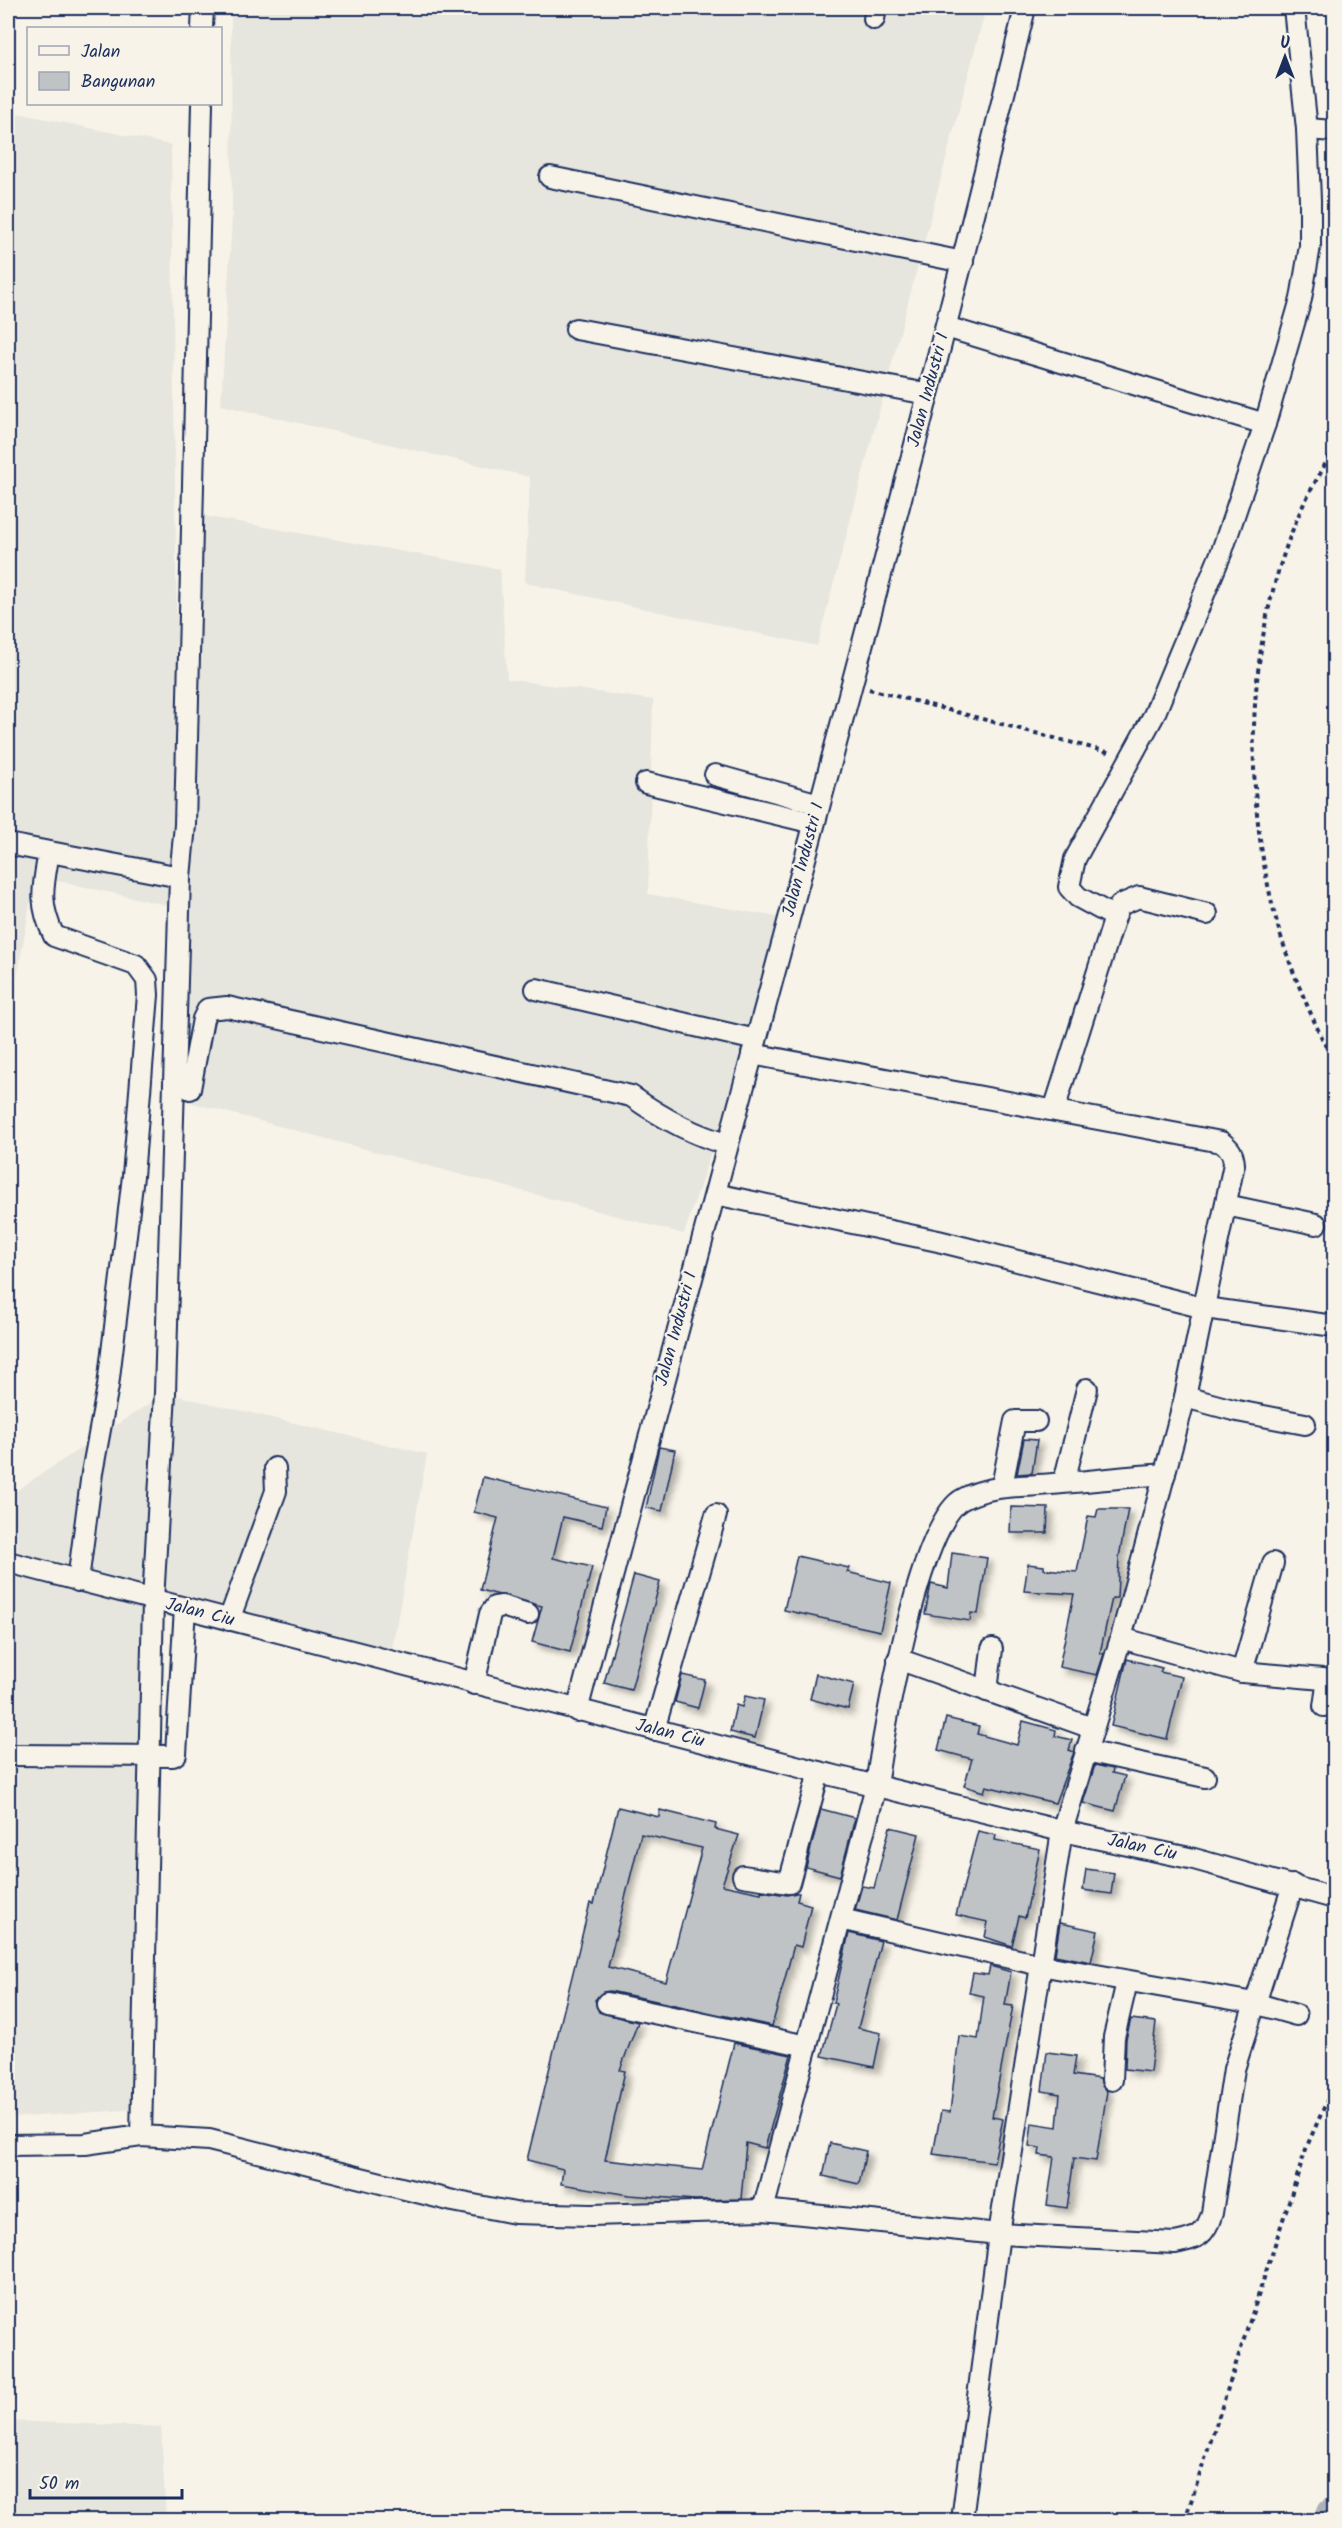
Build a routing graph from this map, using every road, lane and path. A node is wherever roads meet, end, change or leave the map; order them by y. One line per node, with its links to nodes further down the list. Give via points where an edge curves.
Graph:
1 (203, 8): 4 (street)
2 (1025, 8): 9 (street, Jalan Industri I)
3 (1294, 8): 6 (street)
4 (202, 27)
5 (202, 105): 23 (street, via 186,801)
6 (1307, 129): 7 (street); 13 (street, via 1310,246 1301,299)
7 (1335, 131)
8 (550, 177): 9 (street)
9 (963, 262): 10 (street, Jalan Industri I)
10 (946, 327): 12 (street, Jalan Industri I); 13 (street)
11 (576, 329): 12 (street)
12 (928, 394): 15 (street, Jalan Industri I)
13 (1265, 424): 16 (street, via 1222,551 1154,715)
14 (1335, 448): 28 (path, via 1300,512 1277,580 1257,668 1255,759 1259,838 1279,930 1306,1004)
15 (851, 684): 16 (path); 19 (street, Jalan Industri I)
16 (1131, 759): 25 (street, via 1076,859 1069,887 1078,897)
17 (715, 775): 19 (street)
18 (646, 783): 20 (street)
19 (819, 804): 20 (street, Jalan Industri I)
20 (814, 823): 27 (street, Jalan Industri I)
21 (8, 844): 22 (street)
22 (49, 852): 23 (street); 48 (street, via 41,894 44,915 54,936 136,965 147,980 148,995 131,1196 108,1386)
23 (180, 877): 49 (street, via 165,1393)
24 (1207, 914): 25 (street, via 1139,897 1120,904)
25 (1115, 917): 30 (street)
26 (536, 989): 27 (street)
27 (754, 1047): 30 (street); 31 (street, Jalan Industri I)
28 (1335, 1065)
29 (190, 1089): 31 (street, via 203,1019 208,1009 227,1006 632,1096 661,1117 706,1139)
30 (1054, 1110): 33 (street, via 1221,1142 1231,1149 1234,1164)
31 (727, 1144): 32 (street, Jalan Industri I)
32 (715, 1194): 35 (street, via 957,1246); 61 (street, Jalan Industri I)
33 (1226, 1205): 34 (street); 35 (street)
34 (1316, 1224)
35 (1204, 1308): 36 (street); 38 (street)
36 (1335, 1326)
37 (1088, 1389): 43 (street)
38 (1185, 1397): 40 (street); 42 (street)
39 (1036, 1421): 44 (street, via 1015,1421 1012,1426)
40 (1305, 1424)
41 (275, 1468): 52 (street, via 276,1491)
42 (1165, 1474): 43 (street); 53 (street)
43 (1064, 1482): 44 (street)
44 (1002, 1486): 55 (street, via 960,1500 946,1514 930,1551)
45 (716, 1515): 63 (street)
46 (8, 1563): 48 (street, Jalan Ciu)
47 (1273, 1563): 56 (street)
48 (78, 1581): 49 (street, Jalan Ciu)
49 (153, 1601): 50 (street, Jalan Ciu); 66 (street)
50 (185, 1608): 52 (street, Jalan Ciu); 66 (street, via 178,1751 173,1756)
51 (528, 1614): 58 (street, via 495,1607)
52 (229, 1620): 58 (street, Jalan Ciu)
53 (1122, 1638): 56 (street); 62 (street)
54 (992, 1649): 59 (street)
55 (898, 1659): 59 (street); 69 (street)
56 (1242, 1672): 57 (street)
57 (1331, 1680): 60 (street)
58 (474, 1684): 61 (street, Jalan Ciu)
59 (987, 1691): 62 (street)
60 (1324, 1706)
61 (577, 1711): 63 (street, Jalan Ciu)
62 (1092, 1728): 64 (street)
63 (654, 1730): 67 (street, Jalan Ciu)
64 (1086, 1751): 68 (street); 70 (street)
65 (8, 1755): 66 (street)
66 (149, 1756): 83 (street)
67 (819, 1772): 69 (street, Jalan Ciu); 71 (street, via 789,1884)
68 (1204, 1776)
69 (876, 1786): 70 (street, Jalan Ciu); 74 (street)
70 (1062, 1831): 72 (street, Jalan Ciu); 75 (street)
71 (743, 1876)
72 (1293, 1885): 73 (street, Jalan Ciu); 78 (street)
73 (1335, 1898)
74 (841, 1919): 75 (street); 80 (street)
75 (1040, 1965): 76 (street); 86 (street)
76 (1126, 1982): 78 (street); 81 (street, via 1114,2037)
77 (607, 2003): 80 (street)
78 (1254, 2003): 79 (street); 86 (street, via 1230,2086 1212,2213 1207,2228 1195,2239 1174,2243)
79 (1296, 2015)
80 (807, 2046): 85 (street)
81 (1112, 2080)
82 (1335, 2085): 88 (path, via 1307,2146)
83 (141, 2136): 84 (street, via 85,2144); 85 (street, via 209,2140 515,2213)
84 (8, 2145)
85 (763, 2210): 86 (street)
86 (999, 2234): 87 (street)
87 (962, 2520)
88 (1185, 2520)

